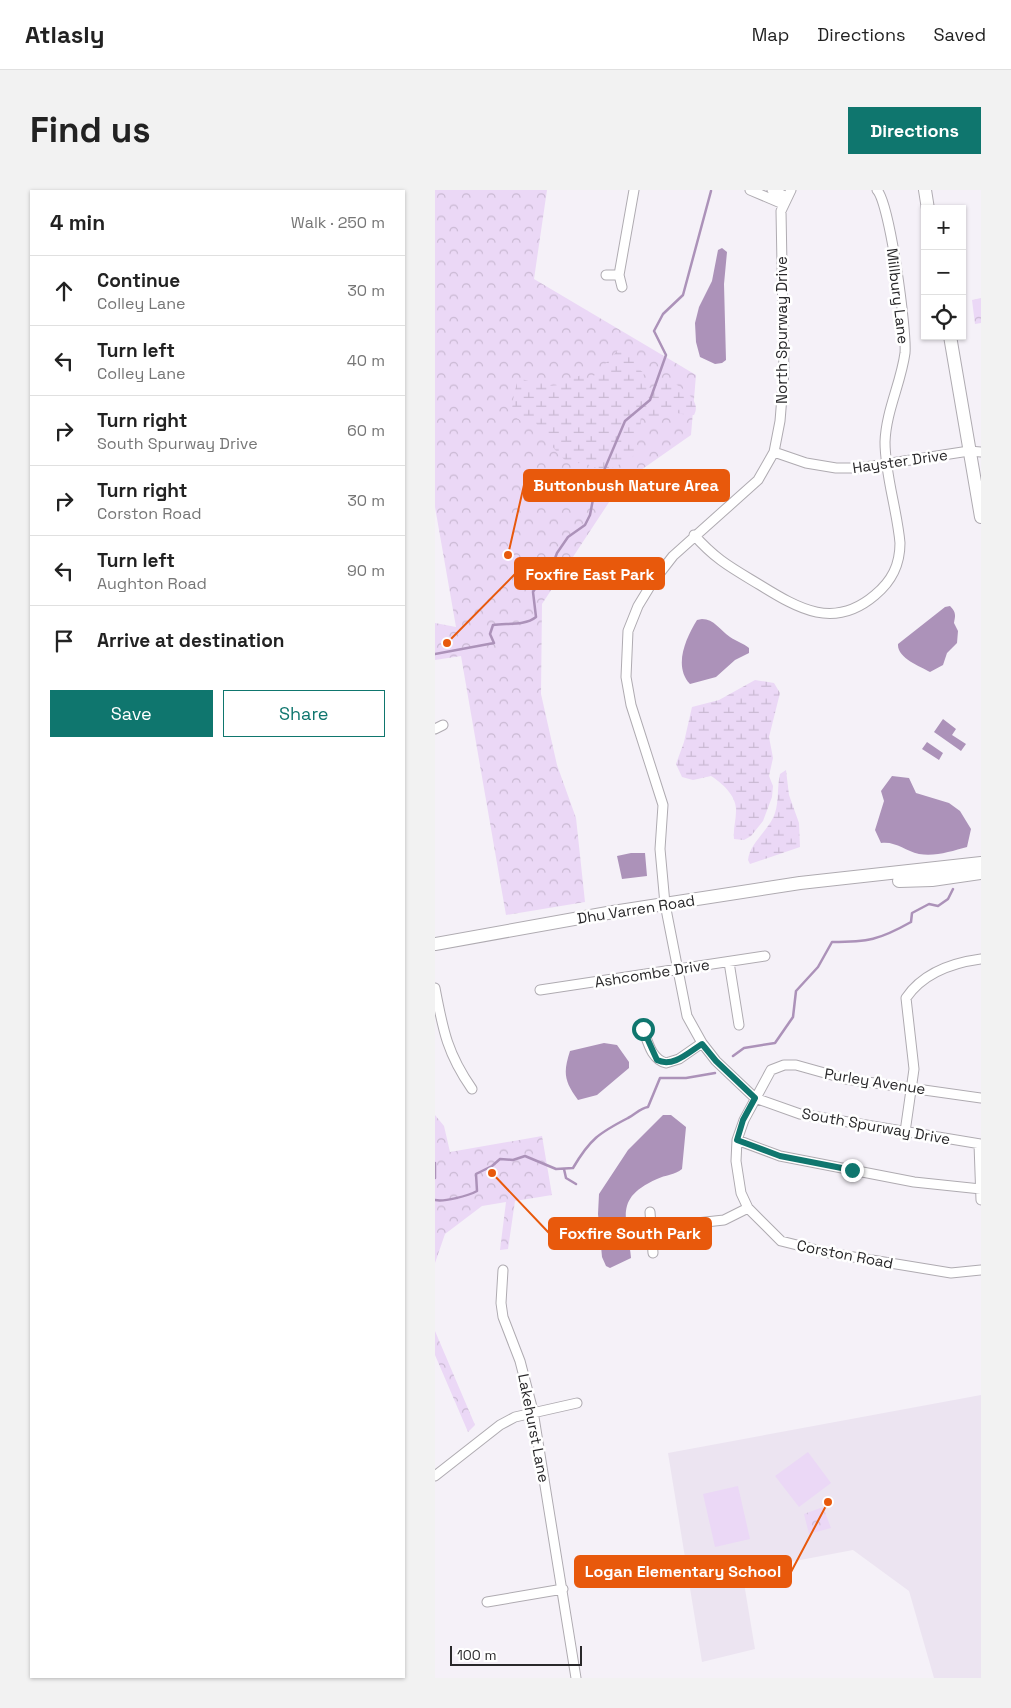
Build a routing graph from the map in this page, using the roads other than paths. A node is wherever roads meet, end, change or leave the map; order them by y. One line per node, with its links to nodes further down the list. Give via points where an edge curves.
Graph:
1 (634, 190): 9 (street)
2 (750, 190): 6 (street)
3 (772, 190): 6 (street)
4 (877, 190): 15 (street, Millbury Lane, via 881,194 887,220 905,330 905,354 887,418)
5 (925, 190): 7 (main road)
6 (787, 197): 13 (street, North Spurway Drive, via 780,231 783,372)
7 (927, 205)
8 (606, 275): 9 (street)
9 (619, 276): 10 (street)
10 (622, 287)
11 (951, 340): 14 (main road)
12 (981, 445): 14 (street, Hayster Drive)
13 (774, 452): 15 (street, Hayster Drive, via 806,464 836,468 859,468); 17 (street, North Spurway Drive, via 758,480 742,497)
14 (975, 452): 15 (street, Hayster Drive); 16 (main road)
15 (887, 462): 17 (street, Millbury Lane, via 898,523 899,559 888,582 855,608 825,614 793,605 717,560)
16 (981, 517)
17 (694, 535): 21 (street, North Spurway Drive, via 673,556 638,606 628,630 626,654 631,705 663,805 660,848)
18 (981, 863): 20 (main road, Dhu Varren Road)
19 (981, 873): 20 (main road, Dhu Varren Road, via 932,880)
20 (839, 880): 21 (main road, Dhu Varren Road)
21 (665, 904): 22 (main road, Dhu Varren Road); 26 (street, South Spurway Drive)
22 (435, 944)
23 (765, 956): 25 (street, Ashcombe Drive)
24 (981, 959): 32 (street, via 944,967 914,986 906,998 914,1069)
25 (729, 962): 26 (street, Ashcombe Drive); 29 (street)
26 (677, 969): 28 (street, Ashcombe Drive); 31 (street, South Spurway Drive, via 687,1016)
27 (435, 988): 33 (street, via 447,1045)
28 (540, 990)
29 (739, 1025)
30 (643, 1029): 31 (street, via 657,1060 666,1063 679,1059)
31 (702, 1044): 34 (street, South Spurway Drive)
32 (911, 1087): 34 (street, Purley Avenue, via 846,1079 784,1065 771,1070); 35 (street, Purley Avenue); 36 (street)
33 (473, 1089)
34 (755, 1098): 36 (street, South Spurway Drive, via 800,1114); 37 (street, Corston Road)
35 (981, 1098)
36 (905, 1132): 38 (street, South Spurway Drive)
37 (737, 1140): 39 (street, via 780,1156 914,1182); 41 (street, Corston Road, via 738,1177)
38 (980, 1144): 39 (street)
39 (980, 1189): 40 (street)
40 (981, 1200)
41 (748, 1208): 43 (street, via 724,1220); 46 (street, Corston Road, via 781,1241 809,1249 951,1273)
42 (650, 1212): 43 (street)
43 (651, 1228): 44 (street)
44 (653, 1253)
45 (503, 1270): 48 (street, Lakehurst Lane, via 503,1317 520,1361)
46 (981, 1270)
47 (577, 1403): 48 (street)
48 (533, 1411): 49 (street, via 500,1425); 50 (street, Lakehurst Lane)
49 (435, 1476)
50 (563, 1589): 51 (street); 52 (street, Lakehurst Lane)
51 (487, 1602)
52 (576, 1678)

